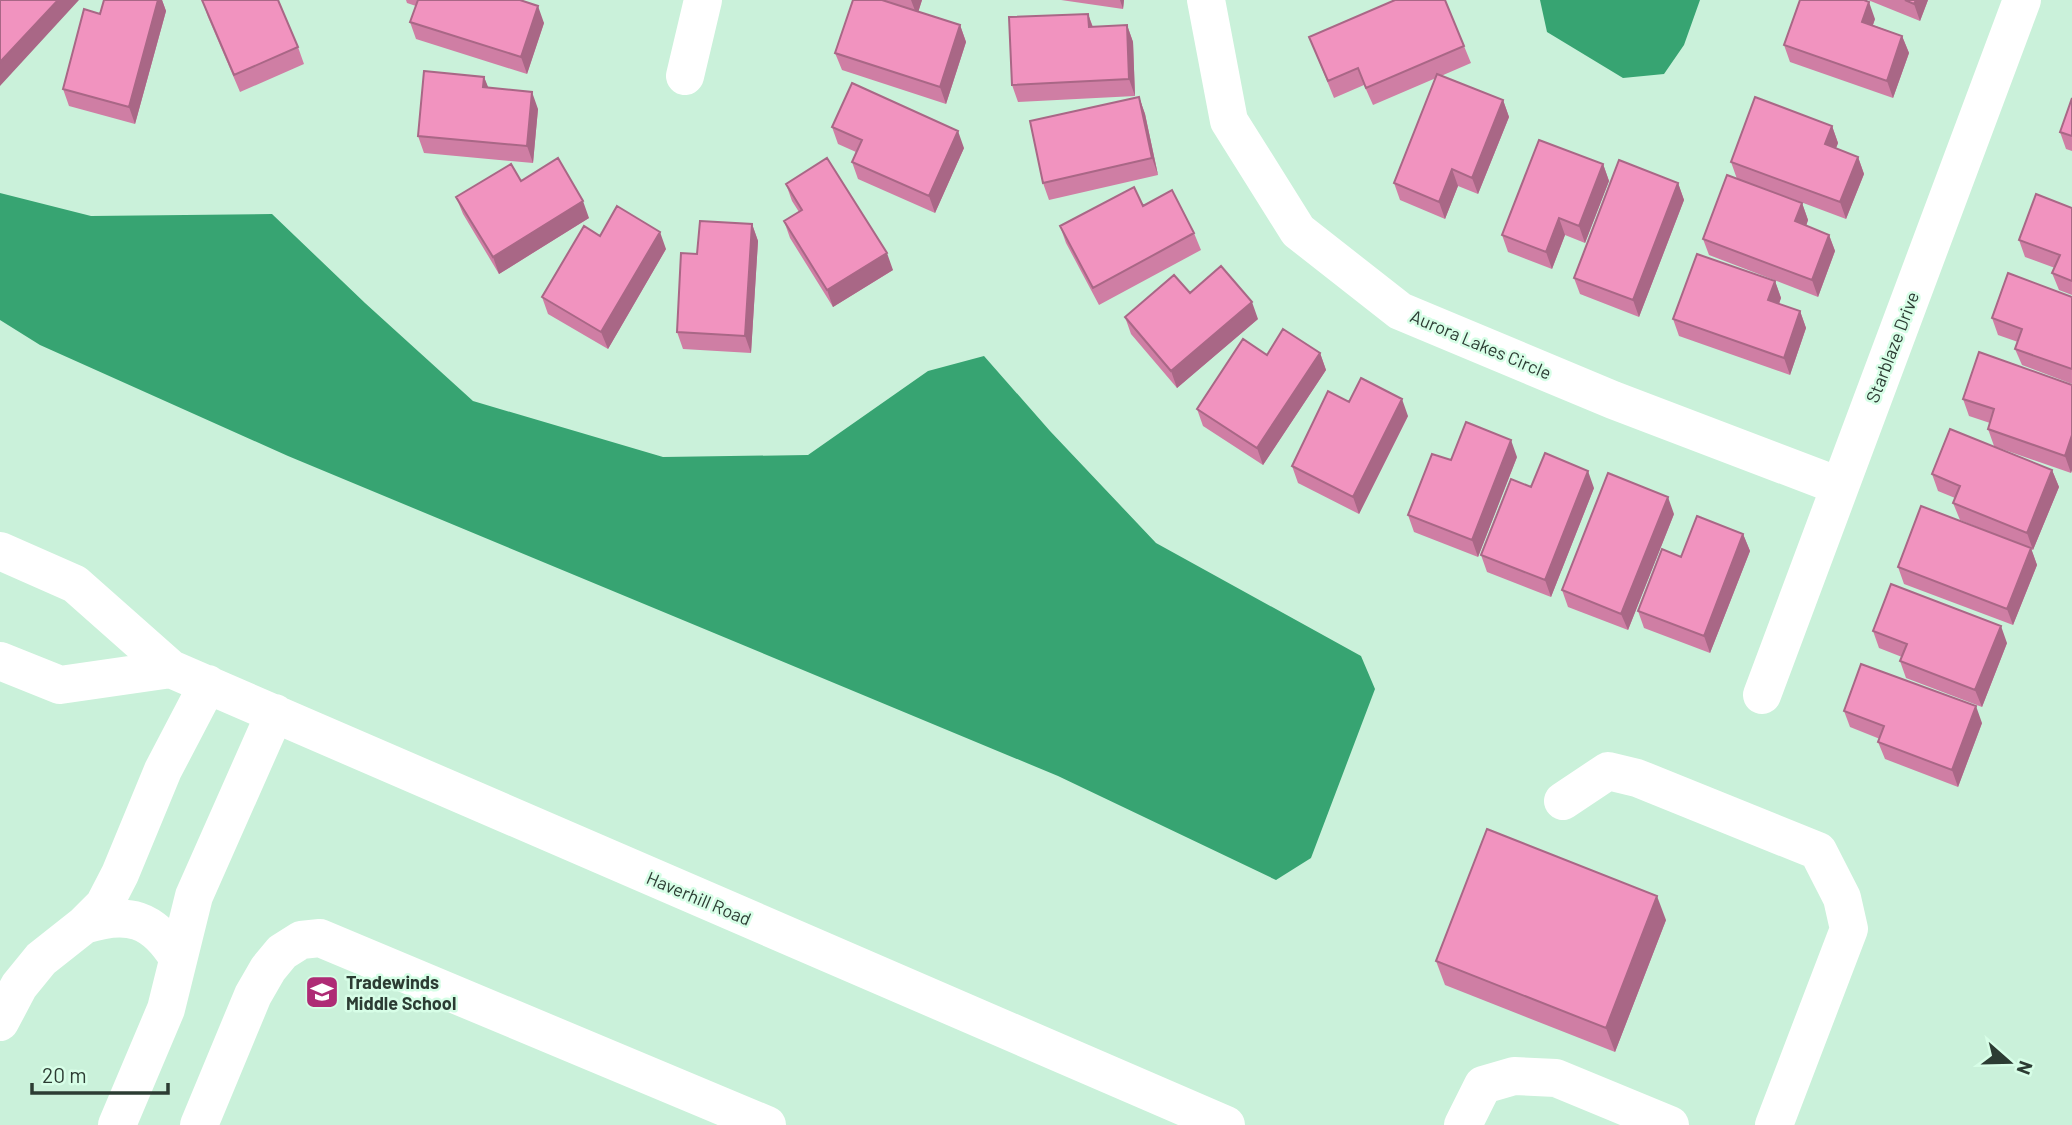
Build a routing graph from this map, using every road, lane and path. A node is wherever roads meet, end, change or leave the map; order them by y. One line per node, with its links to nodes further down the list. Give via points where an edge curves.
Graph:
1 (703, 0): 4 (street)
2 (1206, 0): 5 (street, Aurora Lakes Circle, via 1229,121 1298,231 1400,310 1614,400)
3 (2022, 0): 5 (street, Starblaze Drive)
4 (685, 76)
5 (1839, 486): 10 (street, Starblaze Drive)
6 (0, 551): 8 (street, Haverhill Road, via 75,584)
7 (0, 661): 8 (street, via 61,685)
8 (171, 668): 9 (street, Haverhill Road)
9 (208, 684): 11 (street, Haverhill Road); 13 (street, via 163,770 120,874 104,905)
10 (1762, 695)
11 (275, 713): 14 (street, via 194,896); 16 (street, Haverhill Road)
12 (1563, 801): 22 (street, via 1608,771 1637,778 1818,851 1842,898 1849,929)
13 (84, 925): 14 (street, via 105,918 128,918 167,939); 15 (street, via 41,959 19,986)
14 (178, 958): 17 (street, via 166,1009)
15 (0, 1022)
16 (1216, 1123)
17 (117, 1125)
18 (199, 1125): 19 (street, via 268,969 300,940 320,938)
19 (767, 1125)
20 (1463, 1125): 21 (street, via 1483,1085 1514,1076 1556,1078)
21 (1670, 1125)
22 (1774, 1125)

